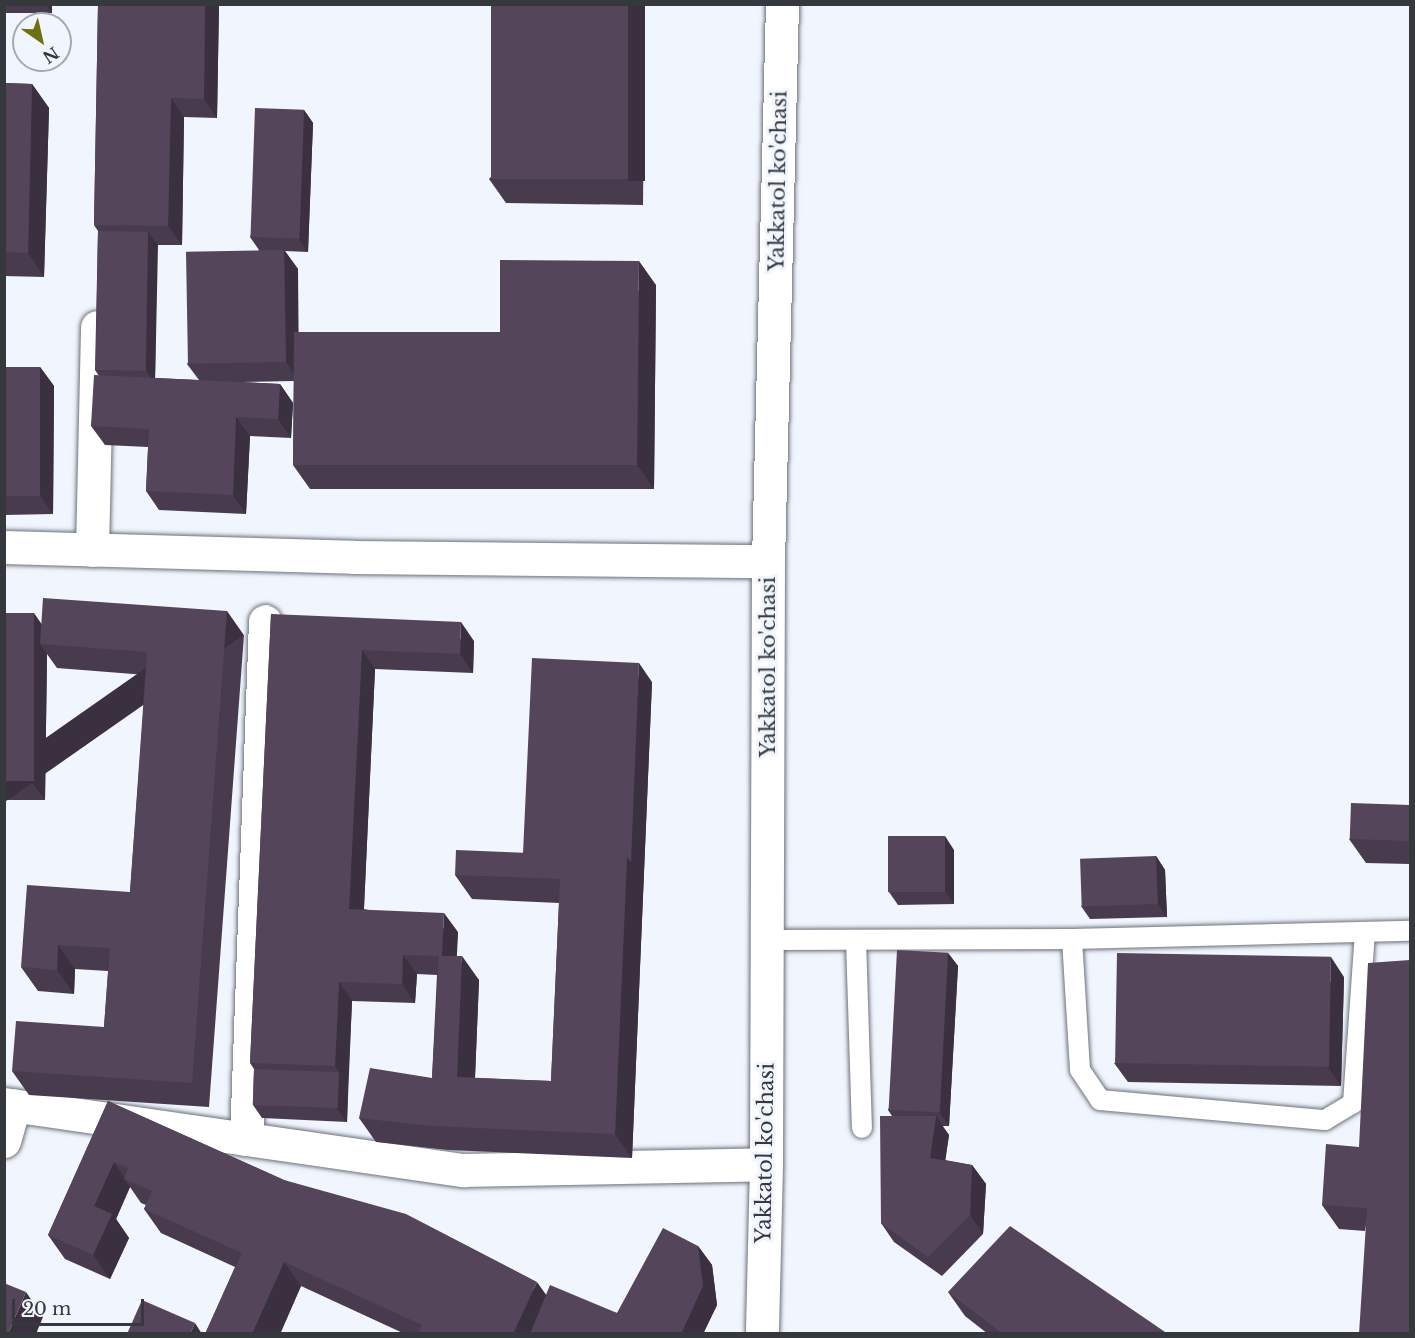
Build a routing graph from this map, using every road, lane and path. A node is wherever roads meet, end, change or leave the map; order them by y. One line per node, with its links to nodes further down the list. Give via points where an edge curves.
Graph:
1 (782, 4): 5 (street, Yakkatol ko'chasi)
2 (97, 301): 4 (street)
3 (4, 547): 4 (street)
4 (92, 550): 5 (street)
5 (768, 561): 10 (street, Yakkatol ko'chasi)
6 (265, 621): 14 (street)
7 (1410, 931): 8 (lane)
8 (1365, 932): 9 (lane); 9 (lane, via 1353,1103 1325,1120 1100,1100 1080,1070)
9 (1072, 939): 11 (lane)
10 (767, 940): 11 (lane); 16 (street, Yakkatol ko'chasi)
11 (856, 940): 13 (lane)
12 (9, 1105): 14 (street); 15 (street)
13 (862, 1128)
14 (246, 1139): 16 (street, via 464,1170)
15 (4, 1141)
16 (766, 1164): 17 (street, Yakkatol ko'chasi)
17 (763, 1332)

